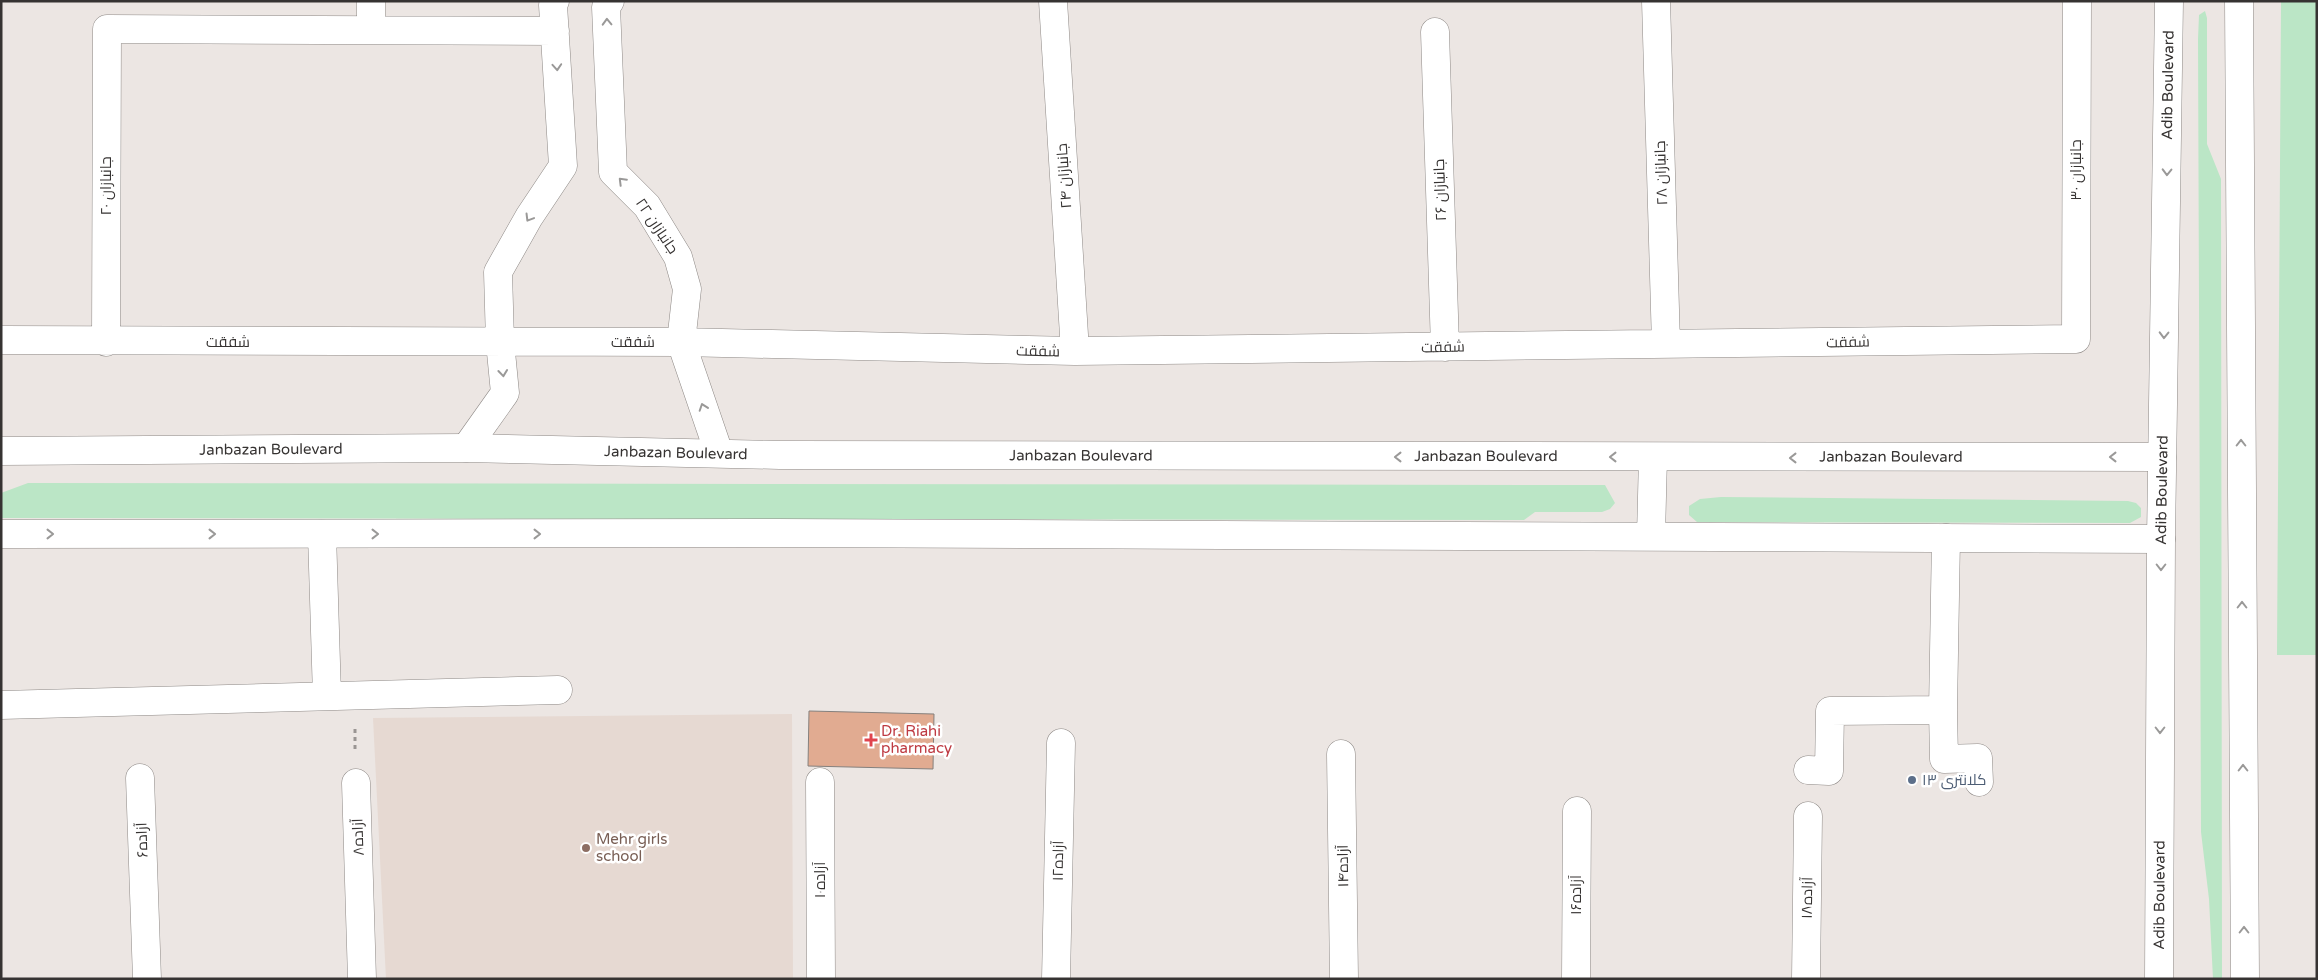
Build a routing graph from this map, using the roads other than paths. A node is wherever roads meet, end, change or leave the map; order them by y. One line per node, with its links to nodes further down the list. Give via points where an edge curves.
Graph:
1 (371, 1): 9 (street)
2 (555, 1): 10 (street)
3 (610, 1): 16 (street, جانبازان ۲۲, one-way to 3, via 687,289 678,257 647,206 613,172 606,7)
4 (1053, 1): 19 (street, جانبازان ۲۴)
5 (1656, 1): 17 (street, جانبازان ۲۸)
6 (2077, 1): 12 (street, جانبازان ۳۰)
7 (2169, 1): 24 (street, Adib Boulevard, one-way to 24)
8 (2239, 1): 51 (street, one-way to 8)
9 (370, 30): 10 (street); 14 (street, جانبازان ۲۰, via 107,29)
10 (554, 31): 15 (street, one-way to 15, via 563,166 529,216 498,272)
11 (1435, 32): 18 (street, جانبازان ۲۶)
12 (2076, 339): 17 (street, شفقت)
13 (1, 340): 14 (street, شفقت)
14 (106, 342): 15 (street, شفقت)
15 (500, 342): 16 (street, شفقت); 20 (street, one-way to 20, via 505,393)
16 (681, 342): 19 (street, شفقت); 22 (street, جانبازان ۲۲, one-way to 16)
17 (1666, 344): 18 (street, شفقت)
18 (1445, 347): 19 (street, شفقت)
19 (1075, 352)
20 (466, 448): 21 (street, Janbazan Boulevard); 22 (street, Janbazan Boulevard)
21 (1, 451)
22 (719, 453): 23 (street, Janbazan Boulevard, one-way to 22)
23 (1653, 457): 24 (street, Janbazan Boulevard, one-way to 23); 27 (street)
24 (2162, 457): 29 (street, Adib Boulevard)
25 (1, 534): 26 (street, one-way to 26)
26 (322, 534): 27 (street, one-way to 27); 31 (street)
27 (1651, 536): 28 (street)
28 (1946, 538): 29 (street); 33 (street)
29 (2161, 538): 50 (street, Adib Boulevard, one-way to 50)
30 (558, 690): 31 (street)
31 (327, 696): 32 (street)
32 (1, 705)
33 (1943, 710): 36 (street, via 1830,712 1829,771); 39 (street, via 1944,759 1978,758)
34 (1061, 742): 46 (street, آزاده۱۲)
35 (1341, 754): 47 (street, آزاده۱۴)
36 (1808, 770)
37 (140, 778): 43 (street, آزاده۶)
38 (820, 782): 45 (street, آزاده۱۰)
39 (1979, 782)
40 (356, 783): 44 (street, آزاده۸)
41 (1577, 811): 48 (street, آزاده۱۶)
42 (1808, 816): 49 (street, آزاده۱۸)
43 (147, 979)
44 (362, 979)
45 (821, 979)
46 (1056, 979)
47 (1344, 979)
48 (1576, 979)
49 (1806, 979)
50 (2159, 979)
51 (2245, 979)

